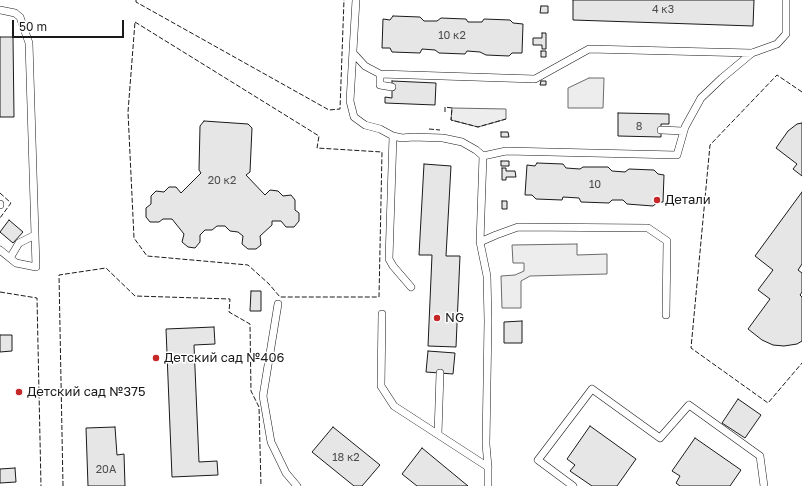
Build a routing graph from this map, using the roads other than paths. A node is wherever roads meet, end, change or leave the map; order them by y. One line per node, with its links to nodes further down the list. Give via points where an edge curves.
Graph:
1 (356, 0): 4 (lane)
2 (786, 0): 5 (lane, via 786,34 777,44)
3 (0, 10): 12 (lane, via 20,17 29,43)
4 (353, 53): 6 (lane, via 365,66); 10 (lane, via 350,101 354,117 365,125)
5 (752, 53): 6 (lane, via 589,49 534,79); 9 (lane, via 702,98)
6 (380, 74): 7 (lane, via 380,85)
7 (392, 86)
8 (661, 130): 9 (lane)
9 (683, 131): 11 (lane, via 677,155 506,150)
10 (393, 136): 11 (lane, via 443,138 462,142); 16 (lane, via 388,259)
11 (483, 156): 13 (lane)
12 (35, 235): 15 (lane, via 19,243); 15 (lane, via 36,267 16,263)
13 (480, 242): 19 (lane, via 518,227 648,228 667,241); 22 (lane, via 487,276)
14 (0, 250): 15 (lane)
15 (10, 258)
16 (411, 287)
17 (278, 304): 23 (lane, via 263,396 271,442 286,473)
18 (382, 314): 21 (lane, via 381,386 394,406)
19 (666, 315)
20 (440, 373): 21 (lane)
21 (438, 434): 22 (lane)
22 (488, 467): 24 (lane)
23 (297, 486)
24 (488, 486)
25 (574, 486): 26 (lane, via 538,460 592,389 660,438 689,404 760,456)
26 (764, 486)

